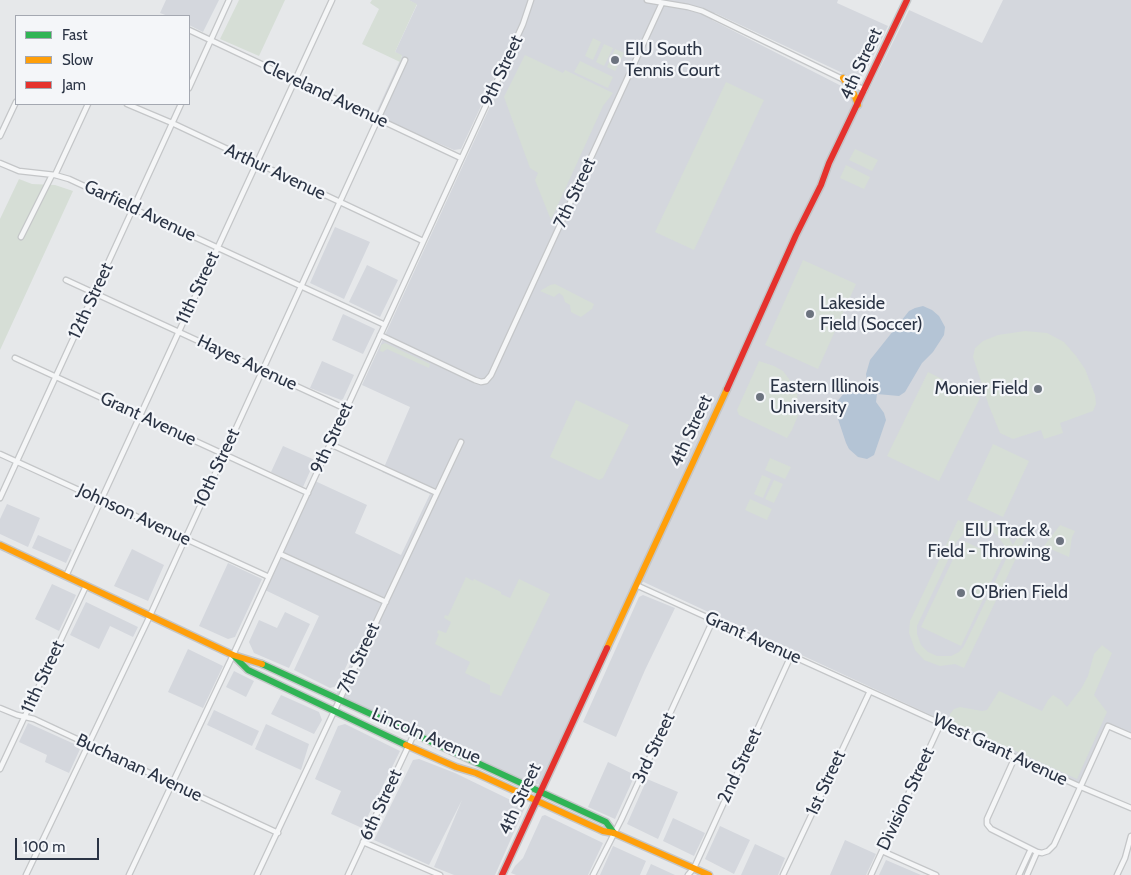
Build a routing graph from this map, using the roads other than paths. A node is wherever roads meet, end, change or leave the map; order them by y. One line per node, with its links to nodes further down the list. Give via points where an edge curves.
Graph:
1 (229, 0): 8 (street)
2 (332, 0): 10 (street, 11th Street)
3 (531, 0): 22 (street, 9th Street)
4 (647, 0): 6 (street)
5 (907, 0): 13 (main road, 4th Street)
6 (662, 4): 11 (street, via 702,11); 36 (street, 7th Street, via 486,381 475,380)
7 (190, 30): 8 (street, Cleveland Avenue)
8 (211, 41): 10 (street, Cleveland Avenue); 12 (street)
9 (405, 60): 19 (street, 10th Street)
10 (294, 78): 19 (street, Cleveland Avenue); 23 (street, 11th Street)
11 (843, 78): 13 (street); 18 (main road)
12 (190, 86)
13 (865, 90): 18 (main road, 4th Street)
14 (15, 104): 21 (street)
15 (88, 105): 25 (street)
16 (129, 105): 20 (street, Arthur Avenue)
17 (181, 105): 20 (street, 12th Street)
18 (858, 105): 56 (main road, 4th Street)
19 (378, 119): 22 (street, Cleveland Avenue); 26 (street, 10th Street)
20 (172, 123): 23 (street, Arthur Avenue); 27 (street, 12th Street)
21 (0, 136)
22 (461, 158): 29 (street, 9th Street)
23 (256, 162): 26 (street, Arthur Avenue); 30 (street, 11th Street)
24 (0, 163): 25 (street, Garfield Avenue, via 24,172)
25 (53, 175): 27 (street, Garfield Avenue, via 78,182); 28 (street)
26 (340, 202): 29 (street, Arthur Avenue); 32 (street, 10th Street)
27 (133, 208): 30 (street, Garfield Avenue); 33 (street, 12th Street)
28 (21, 237)
29 (423, 241): 34 (street, 9th Street)
30 (217, 247): 32 (street, Garfield Avenue); 35 (street, 11th Street)
31 (66, 280): 33 (street, Hayes Avenue)
32 (301, 286): 34 (street, Garfield Avenue); 38 (street, 10th Street)
33 (94, 292): 35 (street, Hayes Avenue); 39 (street, 12th Street)
34 (385, 325): 36 (street, 9th Street)
35 (178, 331): 38 (street, Hayes Avenue); 41 (street, 11th Street)
36 (380, 335): 40 (street, 9th Street)
37 (15, 358): 39 (street, Grant Avenue)
38 (262, 370): 40 (street, Hayes Avenue); 45 (street, 10th Street)
39 (56, 377): 41 (street, Grant Avenue); 46 (street, 12th Street)
40 (346, 409): 43 (street, 9th Street)
41 (140, 416): 45 (street, Grant Avenue); 50 (street, 11th Street)
42 (462, 442): 47 (street, 7th Street)
43 (330, 444): 47 (street); 48 (street, 9th Street)
44 (0, 454): 46 (street, Johnson Avenue)
45 (224, 454): 48 (street, Grant Avenue); 51 (street, 10th Street)
46 (17, 462): 49 (street, 12th Street); 50 (street, Johnson Avenue)
47 (437, 492): 58 (street, 7th Street)
48 (308, 493): 53 (street, 9th Street)
49 (0, 498)
50 (101, 500): 51 (street, Johnson Avenue); 54 (street, 11th Street)
51 (185, 538): 55 (street, Johnson Avenue); 59 (street, 10th Street)
52 (0, 545): 54 (main road, Lincoln Avenue)
53 (280, 554): 55 (street, 9th Street); 58 (street)
54 (66, 576): 57 (main road, Lincoln Avenue)
55 (269, 577): 61 (street, 9th Street)
56 (636, 585): 60 (street, Grant Avenue); 77 (main road, 4th Street)
57 (86, 586): 59 (main road, Lincoln Avenue); 67 (street, 11th Street)
58 (386, 602): 64 (street, 7th Street)
59 (150, 616): 61 (main road, Lincoln Avenue); 71 (street, 10th Street)
60 (713, 620): 62 (street, Grant Avenue); 81 (street, 3rd Street)
61 (233, 655): 64 (main road, Lincoln Avenue, via 255,661); 66 (main road, Lincoln Avenue, via 248,670); 75 (street, 9th Street)
62 (793, 656): 63 (street, Grant Avenue); 87 (street, 2nd Street)
63 (870, 690): 68 (street, West Grant Avenue); 97 (street, 1st Street)
64 (340, 700): 66 (street, 7th Street); 69 (main road, Lincoln Avenue)
65 (0, 708): 67 (street, Buchanan Avenue)
66 (335, 712): 72 (main road, Lincoln Avenue); 80 (street, 7th Street)
67 (24, 717): 71 (street, Buchanan Avenue); 74 (street, 11th Street)
68 (941, 723): 73 (street, West Grant Avenue); 85 (street, Division Street)
69 (414, 734): 72 (street, 6th Street); 77 (main road, Lincoln Avenue)
70 (1131, 736): 76 (street, via 1108,726)
71 (88, 744): 75 (street, Buchanan Avenue); 89 (street, 10th Street)
72 (409, 746): 78 (main road, Lincoln Avenue); 83 (street, 6th Street)
73 (1015, 757): 76 (street, West Grant Avenue); 84 (street, via 987,824)
74 (0, 769)
75 (173, 784): 80 (street, Buchanan Avenue); 90 (street, 9th Street)
76 (1081, 787): 79 (street, West Grant Avenue); 86 (street, via 1054,845 1048,851)
77 (540, 792): 78 (main road, 4th Street); 81 (main road, Lincoln Avenue, via 606,822)
78 (536, 801): 81 (main road, Lincoln Avenue); 88 (main road, 4th Street)
79 (1131, 808)
80 (278, 833): 91 (street, 7th Street)
81 (614, 833): 87 (main road, Lincoln Avenue); 94 (street, 3rd Street)
82 (1131, 836): 102 (street)
83 (364, 842): 92 (street, 6th Street); 93 (street)
84 (1031, 849): 86 (street); 100 (street)
85 (882, 851): 98 (street, Division Street); 99 (street)
86 (1037, 852): 101 (street)
87 (694, 868): 95 (street, 2nd Street); 96 (main road, Lincoln Avenue)
88 (503, 874)
89 (26, 875)
90 (129, 875)
91 (257, 875)
92 (348, 875)
93 (440, 875)
94 (594, 875)
95 (688, 875)
96 (709, 875)
97 (783, 875)
98 (871, 875)
99 (936, 875)
100 (1019, 875)
101 (1027, 875)
102 (1117, 875)

